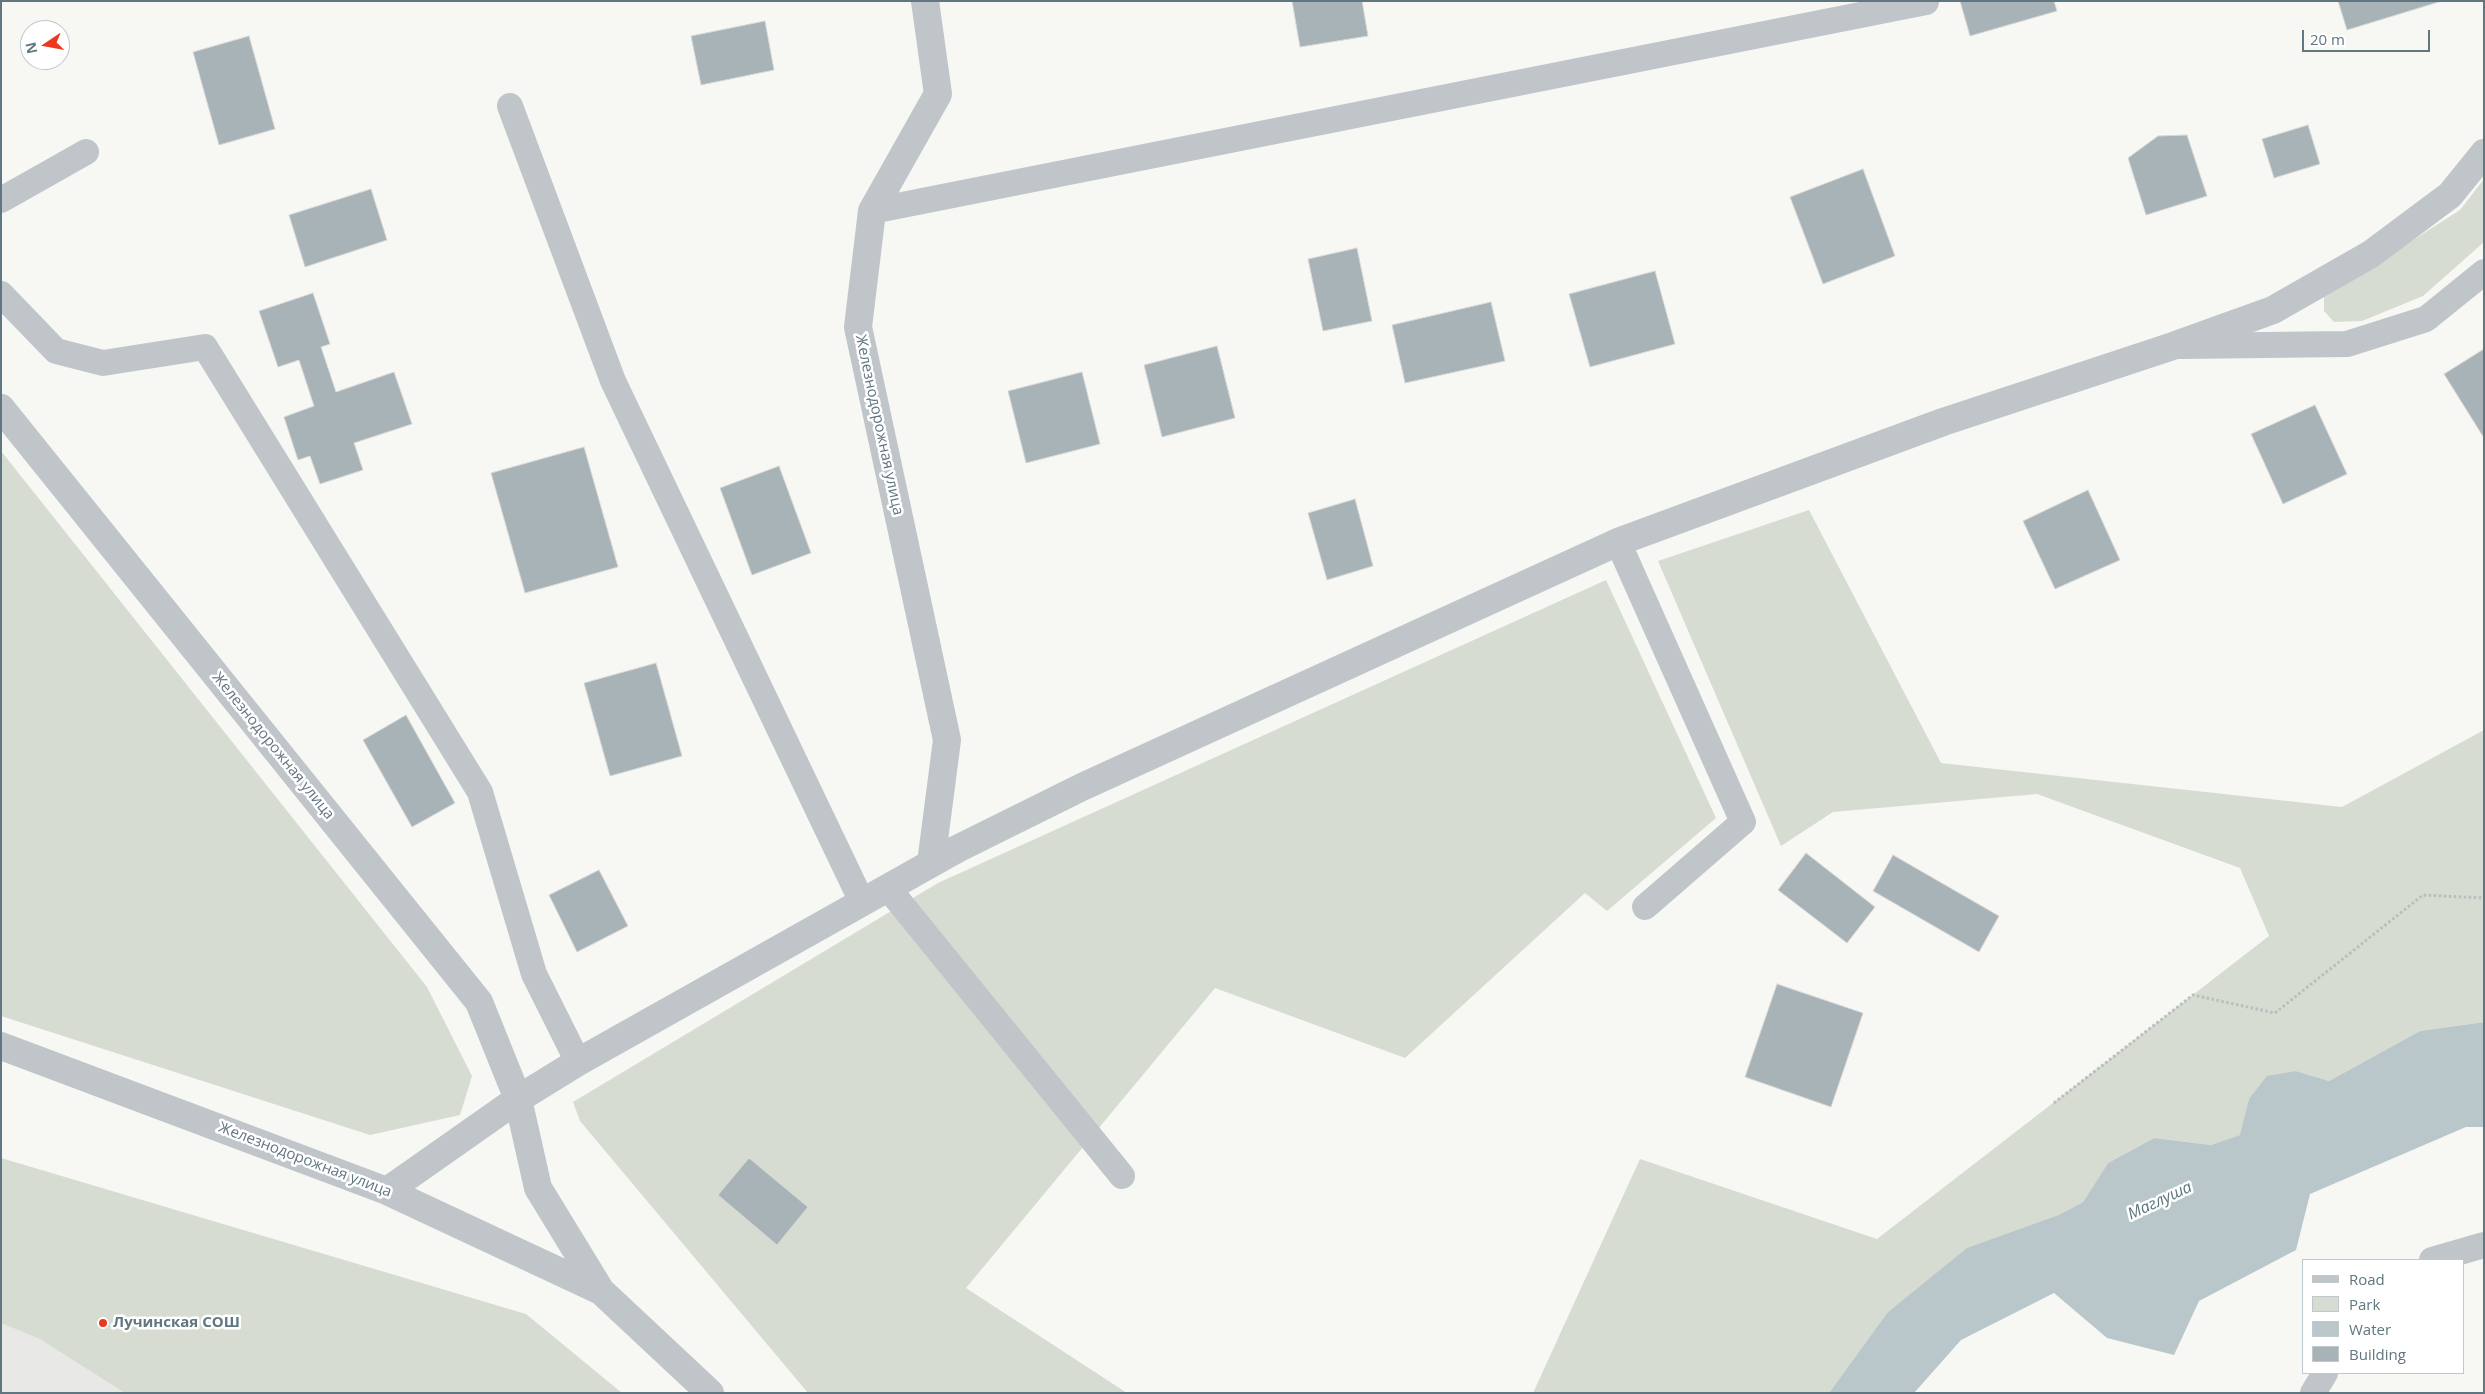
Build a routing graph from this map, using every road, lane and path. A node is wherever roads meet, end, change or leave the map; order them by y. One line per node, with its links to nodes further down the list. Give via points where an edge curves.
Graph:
1 (925, 1): 7 (street, Железнодорожная улица, via 938,94)
2 (1926, 2): 7 (lane)
3 (510, 106): 16 (lane, via 613,381)
4 (86, 152): 6 (lane)
5 (2484, 152): 10 (street, via 2450,195 2371,254 2273,310)
6 (1, 200)
7 (872, 211): 13 (street, Железнодорожная улица, via 858,327 947,740)
8 (2484, 272): 10 (lane, via 2426,319 2347,344)
9 (1, 294): 19 (lane, via 56,351 103,364 205,347 480,792 534,974)
10 (2173, 346): 12 (street, via 1943,422)
11 (1, 408): 20 (street, Железнодорожная улица, via 479,1002)
12 (1618, 542): 13 (street, via 1082,787); 17 (lane, via 1743,822)
13 (931, 863): 14 (street)
14 (888, 888): 16 (street); 22 (lane)
15 (2484, 898): 21 (path, via 2423,895 2275,1013 2194,995)
16 (862, 902): 19 (street)
17 (1645, 907)
18 (1, 1046): 23 (street, Железнодорожная улица)
19 (578, 1062): 20 (street)
20 (518, 1099): 23 (street); 26 (street, Железнодорожная улица, via 538,1188)
21 (2054, 1102)
22 (1122, 1176)
23 (388, 1190): 26 (street, Железнодорожная улица)
24 (2484, 1245): 25 (lane)
25 (2435, 1259)
26 (601, 1292): 28 (street)
27 (2324, 1374): 29 (lane)
28 (710, 1393)
29 (2314, 1393)

